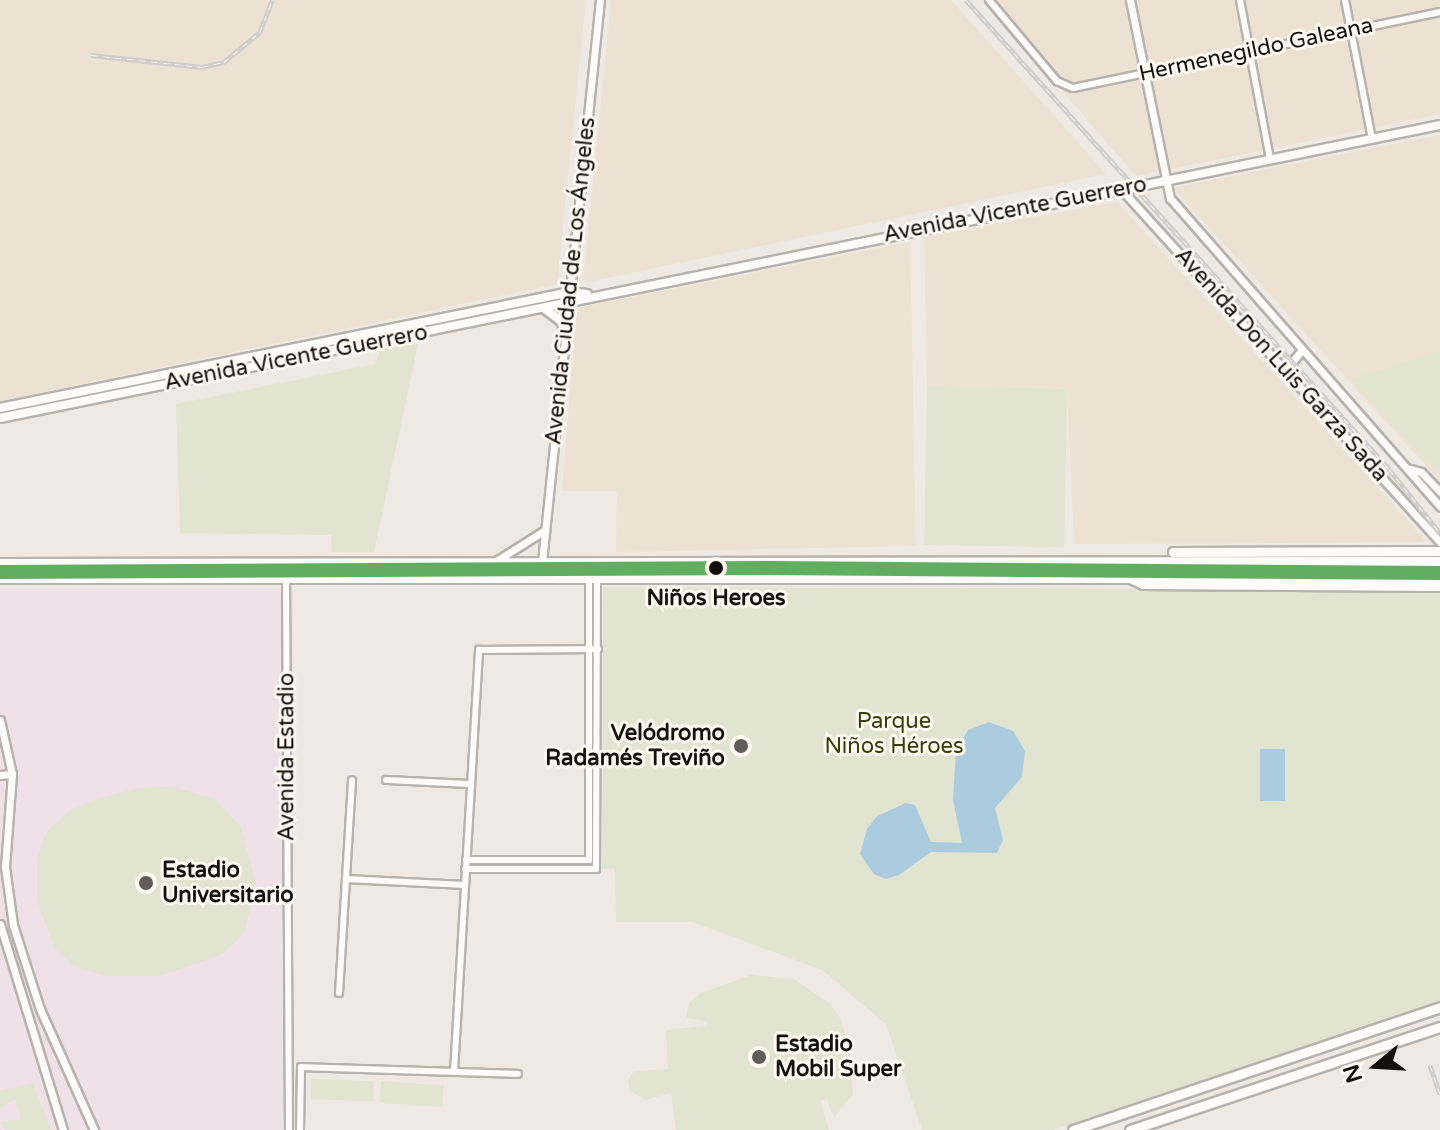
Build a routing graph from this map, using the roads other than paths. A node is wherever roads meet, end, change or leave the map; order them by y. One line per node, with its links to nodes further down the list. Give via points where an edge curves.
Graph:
1 (600, 0): 15 (street, Avenida Ciudad de Los Ángeles)
2 (989, 0): 9 (street, Hermenegildo Galeana, via 1057,81 1073,88)
3 (1130, 0): 9 (street, Avenida Don Luis Garza Sada)
4 (1240, 0): 8 (street)
5 (1345, 0): 7 (street)
6 (1440, 12): 7 (street, Hermenegildo Galeana)
7 (1351, 31): 8 (street, Hermenegildo Galeana); 11 (street)
8 (1250, 51): 9 (street, Hermenegildo Galeana); 12 (street)
9 (1144, 74): 13 (street, Avenida Don Luis Garza Sada)
10 (1440, 125): 11 (main road, Avenida Vicente Guerrero)
11 (1372, 139): 12 (main road, Avenida Vicente Guerrero)
12 (1270, 159): 13 (main road, Avenida Vicente Guerrero)
13 (1164, 180): 14 (main road, Avenida Vicente Guerrero); 20 (street, Avenida Don Luis Garza Sada, via 1175,205)
14 (1121, 189): 16 (main road, Avenida Vicente Guerrero); 21 (street, Avenida Don Luis Garza Sada)
15 (570, 292): 16 (main road, Avenida Vicente Guerrero); 17 (street, Avenida Ciudad de Los Ángeles); 22 (main road, Avenida Vicente Guerrero)
16 (590, 294): 17 (main road, Avenida Vicente Guerrero)
17 (569, 304): 18 (main road, Avenida Vicente Guerrero); 19 (street, Avenida Ciudad de Los Ángeles)
18 (544, 309): 19 (main road, via 561,321); 23 (main road, Avenida Vicente Guerrero)
19 (566, 335): 27 (street, Avenida Ciudad de Los Ángeles)
20 (1301, 351): 21 (street); 24 (street, Avenida Don Luis Garza Sada)
21 (1284, 372): 28 (street, Avenida Don Luis Garza Sada)
22 (0, 408)
23 (0, 418)
24 (1410, 469): 25 (street, via 1421,472); 26 (street, Avenida Don Luis Garza Sada)
25 (1440, 492)
26 (1440, 506)
27 (545, 530): 32 (street); 35 (street, Avenida Ciudad de Los Ángeles)
28 (1440, 542)
29 (1440, 551): 30 (highway, via 1191,551)
30 (1163, 557): 31 (highway); 34 (highway)
31 (814, 560): 35 (highway); 40 (highway)
32 (495, 561): 33 (highway); 37 (highway)
33 (525, 561): 35 (highway); 41 (highway)
34 (1440, 561)
35 (542, 562)
36 (0, 563): 37 (highway)
37 (230, 563): 38 (highway)
38 (176, 576): 39 (highway); 44 (highway)
39 (286, 576): 41 (highway); 67 (street, Avenida Estadio)
40 (842, 576): 42 (highway); 43 (highway)
41 (568, 577): 42 (highway)
42 (593, 577): 47 (street)
43 (1127, 577): 45 (highway); 46 (highway, via 1143,584)
44 (0, 578)
45 (1440, 578)
46 (1440, 586)
47 (594, 649): 48 (street); 54 (street, via 479,650)
48 (594, 701): 55 (street, via 589,860); 56 (street, via 596,869)
49 (0, 720): 50 (street)
50 (12, 774): 51 (street); 66 (street, via 5,867 13,925 40,1009)
51 (0, 775)
52 (352, 780): 57 (street)
53 (386, 780): 54 (street)
54 (471, 784): 55 (street)
55 (466, 860): 56 (street)
56 (465, 869): 58 (street)
57 (346, 879): 58 (street); 60 (street)
58 (465, 885): 63 (street)
59 (0, 924): 65 (street)
60 (339, 993)
61 (1440, 1007): 69 (highway)
62 (1440, 1027): 70 (highway)
63 (454, 1072): 64 (street); 68 (street, via 301,1067)
64 (518, 1074)
65 (63, 1130)
66 (94, 1130)
67 (289, 1130)
68 (300, 1130)
69 (1073, 1130)
70 (1130, 1130)

